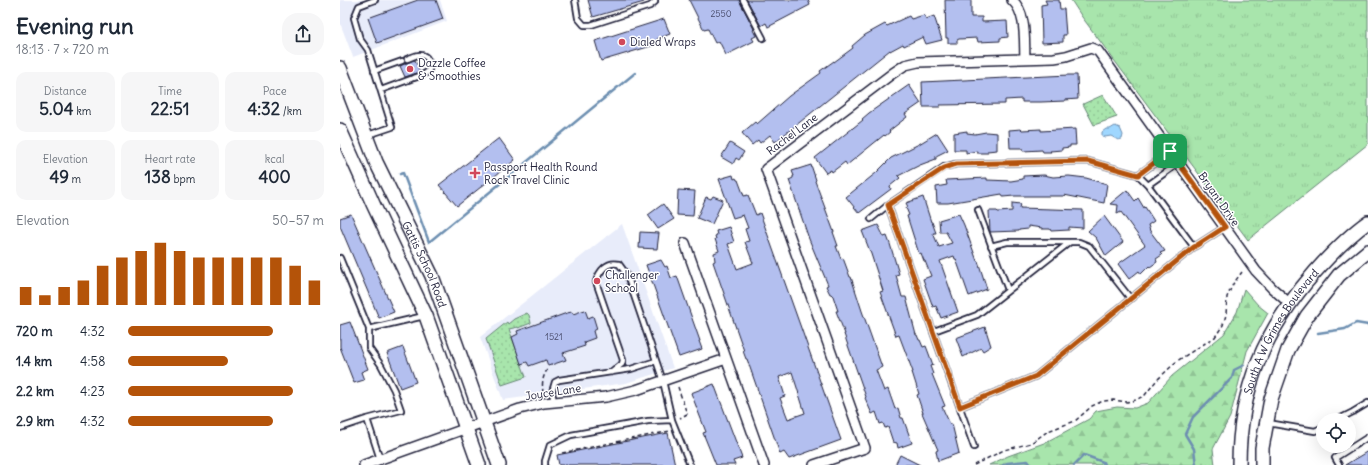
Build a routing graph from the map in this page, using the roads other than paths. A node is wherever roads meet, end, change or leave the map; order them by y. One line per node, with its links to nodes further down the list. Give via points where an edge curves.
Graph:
1 (372, 0): 10 (lane, via 359,6 354,18)
2 (575, 0): 3 (lane, via 578,18 584,25 650,6)
3 (655, 0)
4 (744, 0): 6 (lane)
5 (1012, 0): 8 (street, via 1017,4 1020,14)
6 (763, 38)
7 (1091, 48): 8 (street, Rachel Lane, via 1066,56); 14 (street, Bryant Drive, via 1104,58)
8 (1024, 59): 59 (street, Rachel Lane, via 918,62 905,65 766,169 865,448)
9 (340, 68): 12 (main road, Gattis School Road)
10 (374, 71): 11 (lane); 11 (lane, via 419,55 427,58 430,64 425,74)
11 (381, 90): 12 (lane, via 392,127)
12 (366, 136): 45 (main road, Gattis School Road, via 376,162 432,276)
13 (341, 139): 32 (main road, Gattis School Road)
14 (1170, 151): 15 (street, Bryant Drive); 16 (lane)
15 (1179, 163): 17 (lane); 22 (street, Bryant Drive)
16 (1138, 175): 17 (lane); 18 (lane, via 1088,161 956,164 944,168)
17 (1148, 185): 26 (lane)
18 (888, 205): 20 (lane); 34 (lane)
19 (978, 210): 25 (lane)
20 (871, 219)
21 (1368, 222): 31 (main road, South A W Grimes Boulevard, via 1332,253)
22 (1225, 227): 26 (lane); 31 (street, Bryant Drive, via 1256,271)
23 (1070, 242): 25 (lane, via 1007,242); 29 (lane); 30 (lane, via 1089,246)
24 (685, 243): 35 (street)
25 (991, 246): 29 (lane)
26 (1194, 247): 30 (lane)
27 (1368, 251): 46 (main road, South A W Grimes Boulevard, via 1339,275 1307,316 1288,350 1277,379)
28 (340, 258): 33 (lane)
29 (1008, 290): 34 (lane, via 977,315)
30 (1130, 298): 41 (lane, via 1036,376)
31 (1289, 303): 60 (main road, South A W Grimes Boulevard, via 1258,361 1246,396)
32 (426, 316): 33 (lane); 48 (main road, Gattis School Road)
33 (369, 329): 43 (lane, via 369,348 394,390 401,410)
34 (934, 331): 41 (lane)
35 (726, 359): 38 (street, Joyce Lane); 58 (street)
36 (656, 361): 37 (lane); 37 (lane, via 627,275 619,264 613,262 600,272 596,282 623,360); 38 (lane)
37 (612, 372): 39 (lane, via 555,382 552,392)
38 (663, 381): 39 (street, Joyce Lane, via 606,397); 44 (lane)
39 (554, 402): 45 (street, Joyce Lane, via 520,409)
40 (1368, 403): 42 (lane)
41 (960, 407): 51 (lane)
42 (1351, 413)
43 (367, 418): 47 (lane); 52 (lane)
44 (672, 420): 56 (lane, via 648,421 571,435 550,445); 57 (lane)
45 (484, 422): 48 (street, Joyce Lane); 55 (main road, Gattis School Road)
46 (1267, 423): 49 (lane); 61 (main road, South A W Grimes Boulevard, via 1262,448)
47 (340, 428)
48 (466, 429): 52 (street, Joyce Lane); 54 (main road, Gattis School Road)
49 (1316, 430)
50 (1368, 437): 62 (lane, via 1335,458)
51 (974, 447)
52 (380, 459): 53 (street, Joyce Lane)
53 (364, 465)
54 (479, 465)
55 (499, 465)
56 (546, 465)
57 (690, 465)
58 (764, 465)
59 (814, 465)
60 (1240, 465)
61 (1262, 465)
62 (1338, 465)

